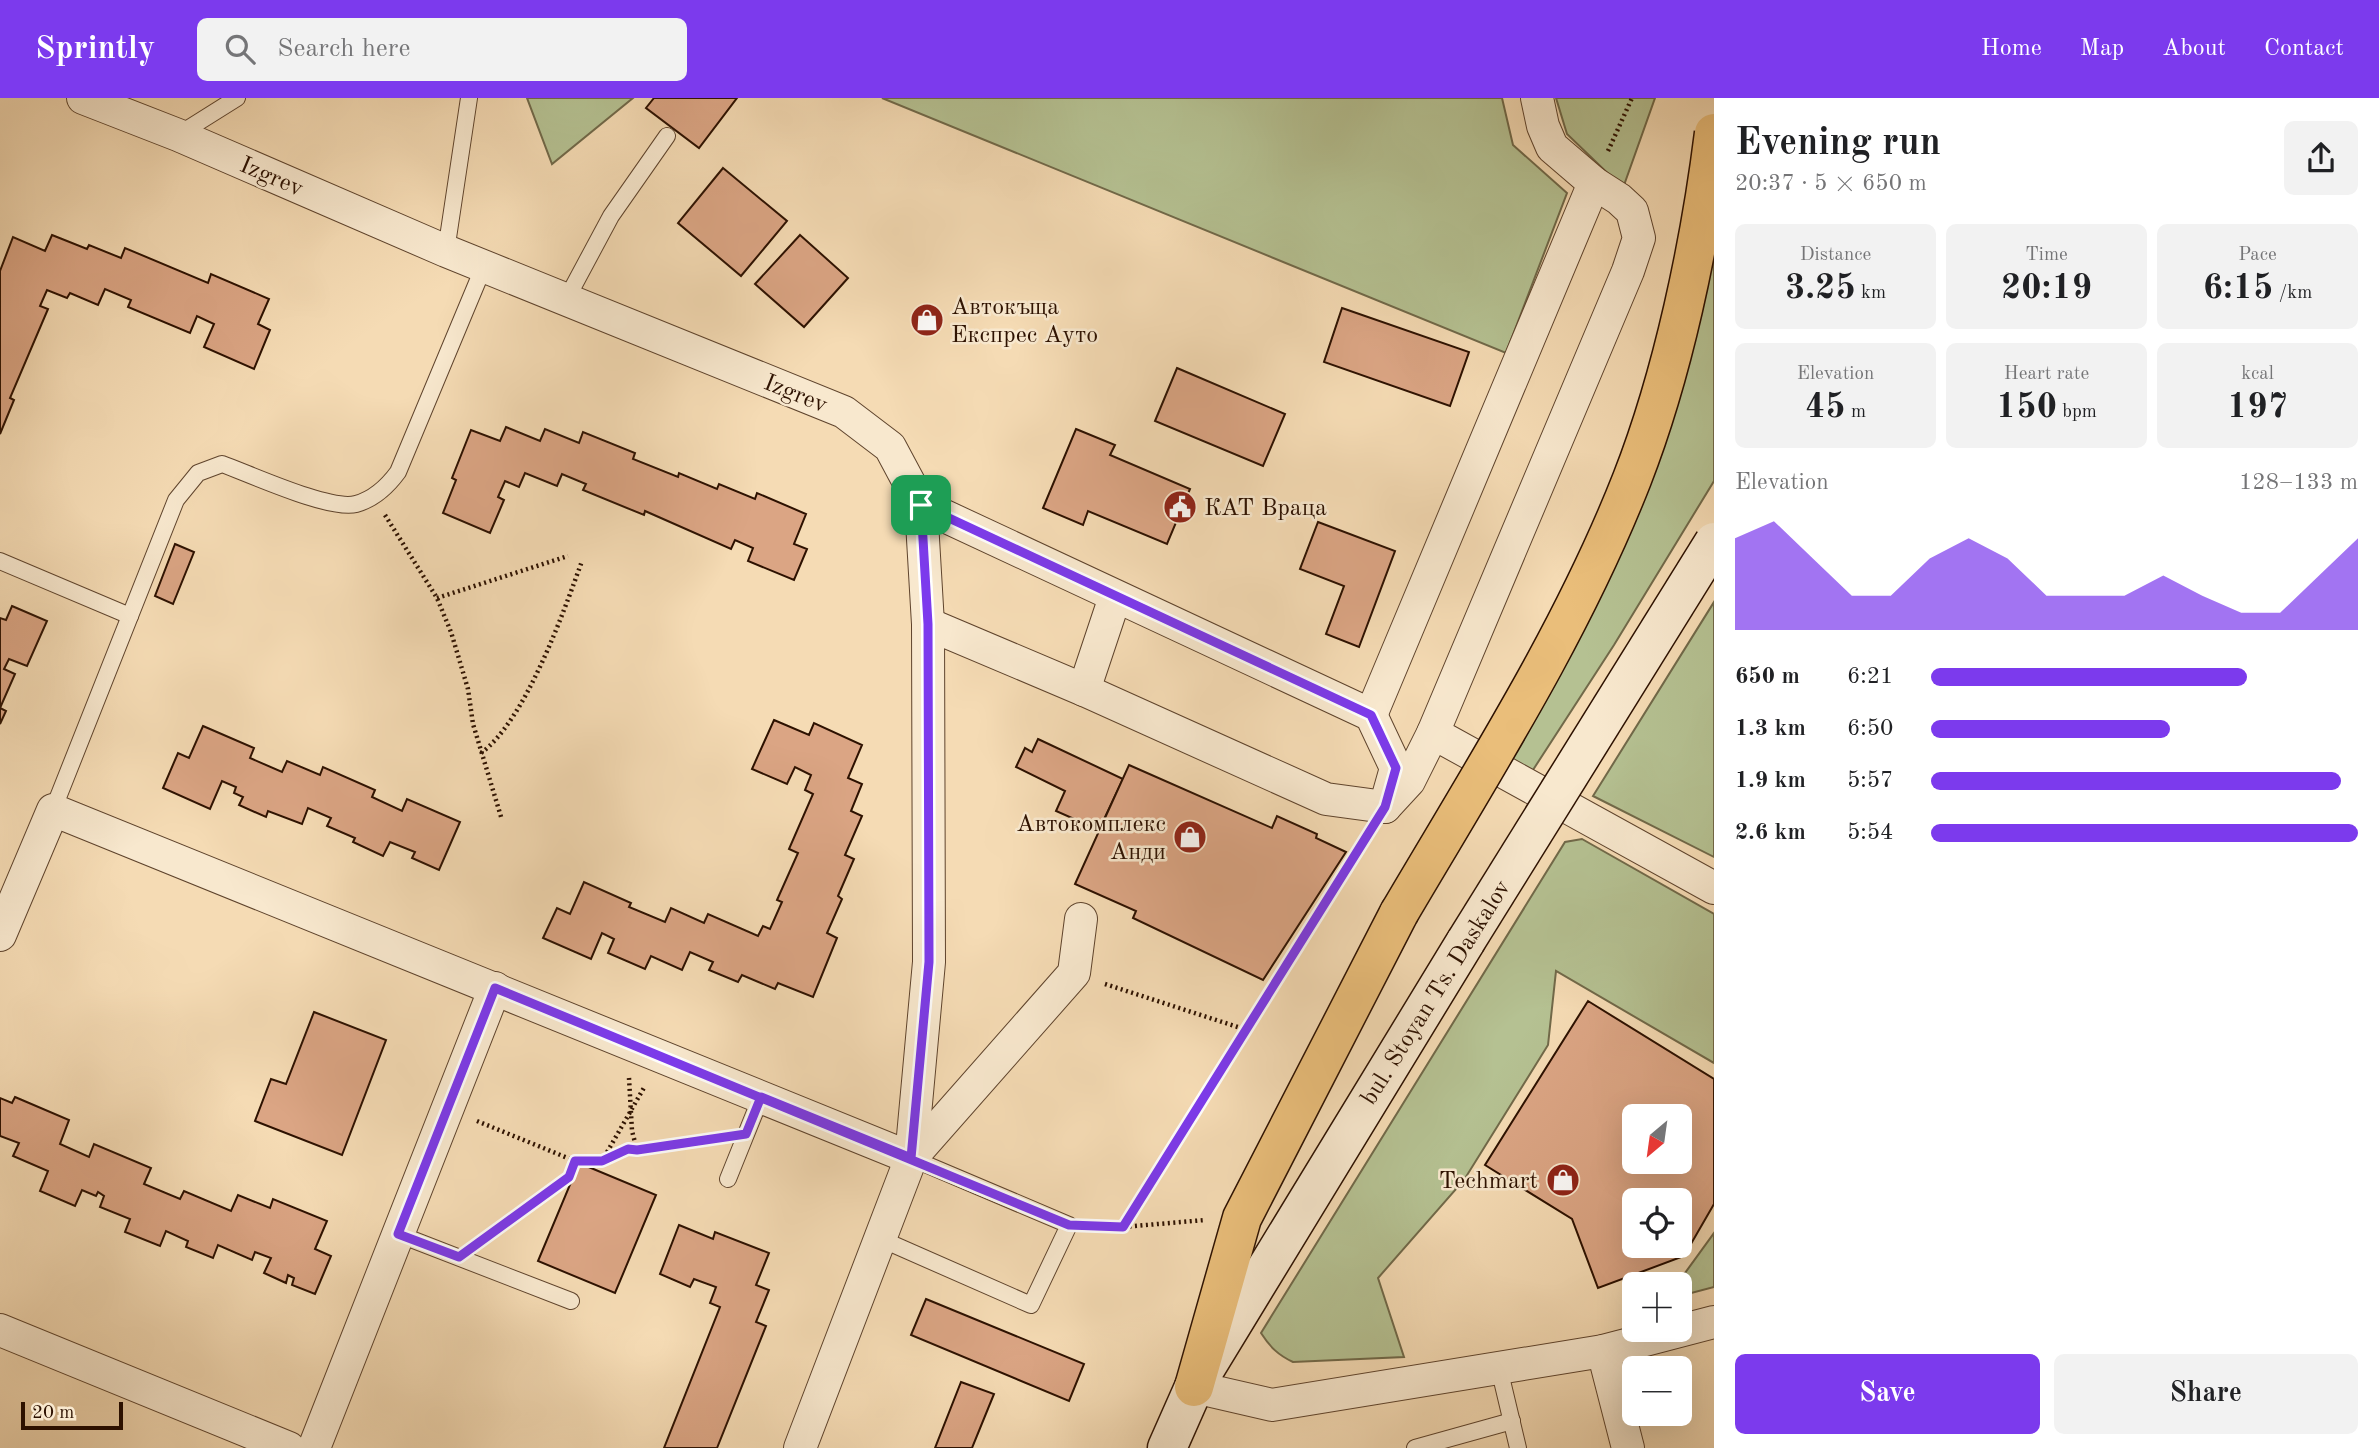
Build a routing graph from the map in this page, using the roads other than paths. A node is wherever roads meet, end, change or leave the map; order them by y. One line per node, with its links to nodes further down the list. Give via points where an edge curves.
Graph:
1 (83, 98): 6 (street, Izgrev)
2 (237, 98): 6 (lane)
3 (469, 98): 9 (lane)
4 (1537, 98): 8 (street, via 1552,147)
5 (1714, 133): 37 (main road, bridge, via 1685,298 1633,477 1564,628 1399,913 1242,1218)
6 (178, 135): 9 (street, Izgrev)
7 (667, 136): 11 (lane, via 611,216)
8 (1594, 183): 19 (street); 20 (street, via 1632,211 1639,238 1635,253)
9 (446, 251): 10 (street, Izgrev)
10 (484, 266): 11 (street, Izgrev); 16 (lane, via 388,487 354,505 332,504 222,464 198,473 176,500)
11 (566, 300): 12 (street, Izgrev, via 844,412 890,447)
12 (921, 505): 15 (street); 17 (street)
13 (1714, 542): 37 (street, bul. Stoyan Ts. Daskalov, bridge)
14 (0, 561): 16 (lane)
15 (1115, 597): 18 (street); 19 (street)
16 (130, 616): 22 (lane)
17 (928, 624): 18 (street); 28 (street, via 929,962)
18 (1084, 691): 21 (street, via 1326,799)
19 (1371, 715): 21 (street, via 1396,768)
20 (1433, 733): 21 (street, via 1409,780); 23 (street)
21 (1385, 807)
22 (53, 810): 25 (street); 26 (street)
23 (1714, 888)
24 (1081, 919): 28 (street, via 1074,973)
25 (0, 935)
26 (495, 988): 27 (street); 30 (street)
27 (761, 1097): 28 (street); 29 (lane)
28 (911, 1158): 31 (street); 31 (lane, via 1069,1225 1031,1305)
29 (728, 1179)
30 (398, 1234): 32 (lane); 40 (street)
31 (881, 1239): 41 (street)
32 (571, 1301)
33 (1714, 1322): 35 (street)
34 (0, 1330): 39 (street)
35 (1603, 1351): 36 (street); 45 (street)
36 (1499, 1367): 37 (street, via 1272,1405); 38 (lane)
37 (1194, 1387): 42 (street, bul. Stoyan Ts. Daskalov)
38 (1512, 1421): 43 (lane); 44 (lane)
39 (289, 1448)
40 (314, 1448)
41 (800, 1448)
42 (1167, 1448)
43 (1415, 1448)
44 (1518, 1448)
45 (1628, 1448)

